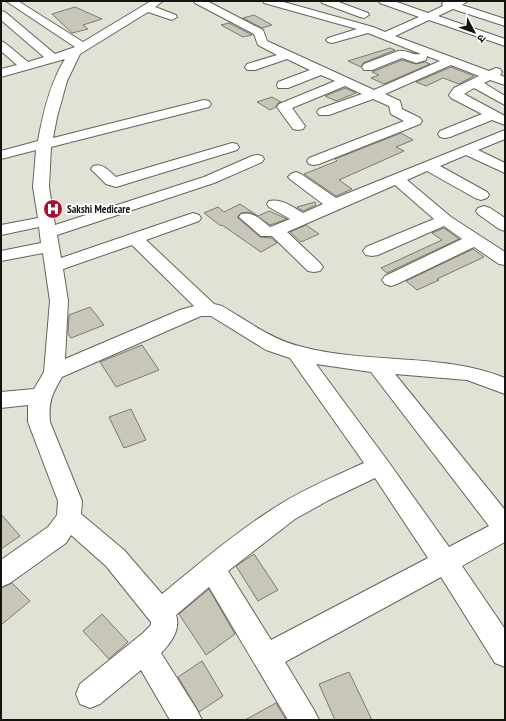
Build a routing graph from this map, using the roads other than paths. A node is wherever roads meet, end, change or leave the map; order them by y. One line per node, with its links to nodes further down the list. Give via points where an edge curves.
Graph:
1 (11, 1): 22 (street)
2 (199, 1): 24 (street, via 258,32 262,43)
3 (268, 1): 10 (street)
4 (299, 1): 10 (street)
5 (326, 1): 15 (street)
6 (384, 1): 12 (street)
7 (439, 1): 8 (street)
8 (458, 3): 12 (street); 14 (street)
9 (152, 4): 13 (street); 22 (street)
10 (286, 7): 16 (street)
11 (1, 14): 25 (street)
12 (428, 16): 15 (street); 20 (street)
13 (172, 17)
14 (505, 23)
15 (400, 28): 17 (street); 18 (street)
16 (369, 30): 18 (street); 19 (street)
17 (415, 34)
18 (385, 36): 23 (street)
19 (332, 40)
20 (505, 43)
21 (1, 45): 28 (street)
22 (78, 49): 25 (street); 47 (street, via 68,62 58,85)
23 (432, 54): 26 (street); 30 (street, via 416,59 402,54)
24 (288, 55): 29 (street); 31 (street)
25 (53, 58): 28 (street)
26 (449, 60): 34 (street); 39 (street)
27 (490, 62): 32 (street)
28 (26, 66): 33 (street)
29 (251, 67)
30 (368, 67)
31 (316, 68): 35 (street); 37 (street)
32 (505, 68): 34 (street)
33 (2, 72)
34 (490, 76): 36 (street); 38 (street)
35 (347, 81): 39 (street); 44 (street, via 284,107)
36 (505, 81)
37 (279, 82)
38 (474, 83): 40 (street); 43 (street, via 456,95)
39 (374, 94): 42 (street); 52 (street, via 395,104 396,111 415,121 390,135 351,151)
40 (505, 100)
41 (204, 104): 47 (street)
42 (324, 112)
43 (492, 114): 45 (street); 46 (street)
44 (298, 126)
45 (505, 131): 49 (street)
46 (445, 134)
47 (45, 144): 50 (street); 67 (street, via 41,173)
48 (232, 147): 54 (street, via 116,182 111,181)
49 (467, 150): 53 (street); 55 (street)
50 (1, 155)
51 (257, 159): 67 (street, via 209,180)
52 (314, 161)
53 (429, 166): 57 (street); 64 (street, via 482,203)
54 (98, 169)
55 (505, 169)
56 (296, 176): 59 (street)
57 (397, 179): 59 (street); 63 (street)
58 (275, 204): 62 (street)
59 (334, 204): 62 (street)
60 (247, 217): 66 (street, via 267,232)
61 (193, 218): 68 (street)
62 (303, 219): 66 (street)
63 (446, 220): 69 (street); 70 (street)
64 (505, 226)
65 (1, 230): 67 (street)
66 (276, 231): 74 (street)
67 (49, 233): 71 (street); 73 (street)
68 (135, 238): 73 (street); 76 (street)
69 (474, 240): 72 (street); 75 (street)
70 (372, 251)
71 (1, 256)
72 (505, 260)
73 (54, 266): 79 (street, via 59,301)
74 (314, 267)
75 (391, 280)
76 (208, 310): 77 (street, via 216,310 273,345); 79 (street, via 187,314)
77 (297, 353): 78 (street, via 329,360); 83 (street)
78 (376, 364): 80 (street, via 467,373 488,378); 85 (street)
79 (54, 372): 81 (street)
80 (505, 386)
81 (41, 396): 82 (street); 84 (street, via 38,408 39,422 70,501)
82 (1, 400)
83 (379, 466): 86 (street); 87 (street, via 287,512)
84 (69, 518): 88 (street, via 57,535); 89 (street, via 115,558)
85 (505, 529): 86 (street)
86 (445, 561): 91 (street); 92 (street)
87 (213, 569): 89 (street); 92 (street)
88 (1, 575)
89 (160, 612): 90 (street, via 166,625)
90 (144, 650): 93 (street); 94 (street)
91 (505, 653)
92 (266, 657): 95 (street)
93 (90, 694)
94 (187, 720)
95 (304, 720)

